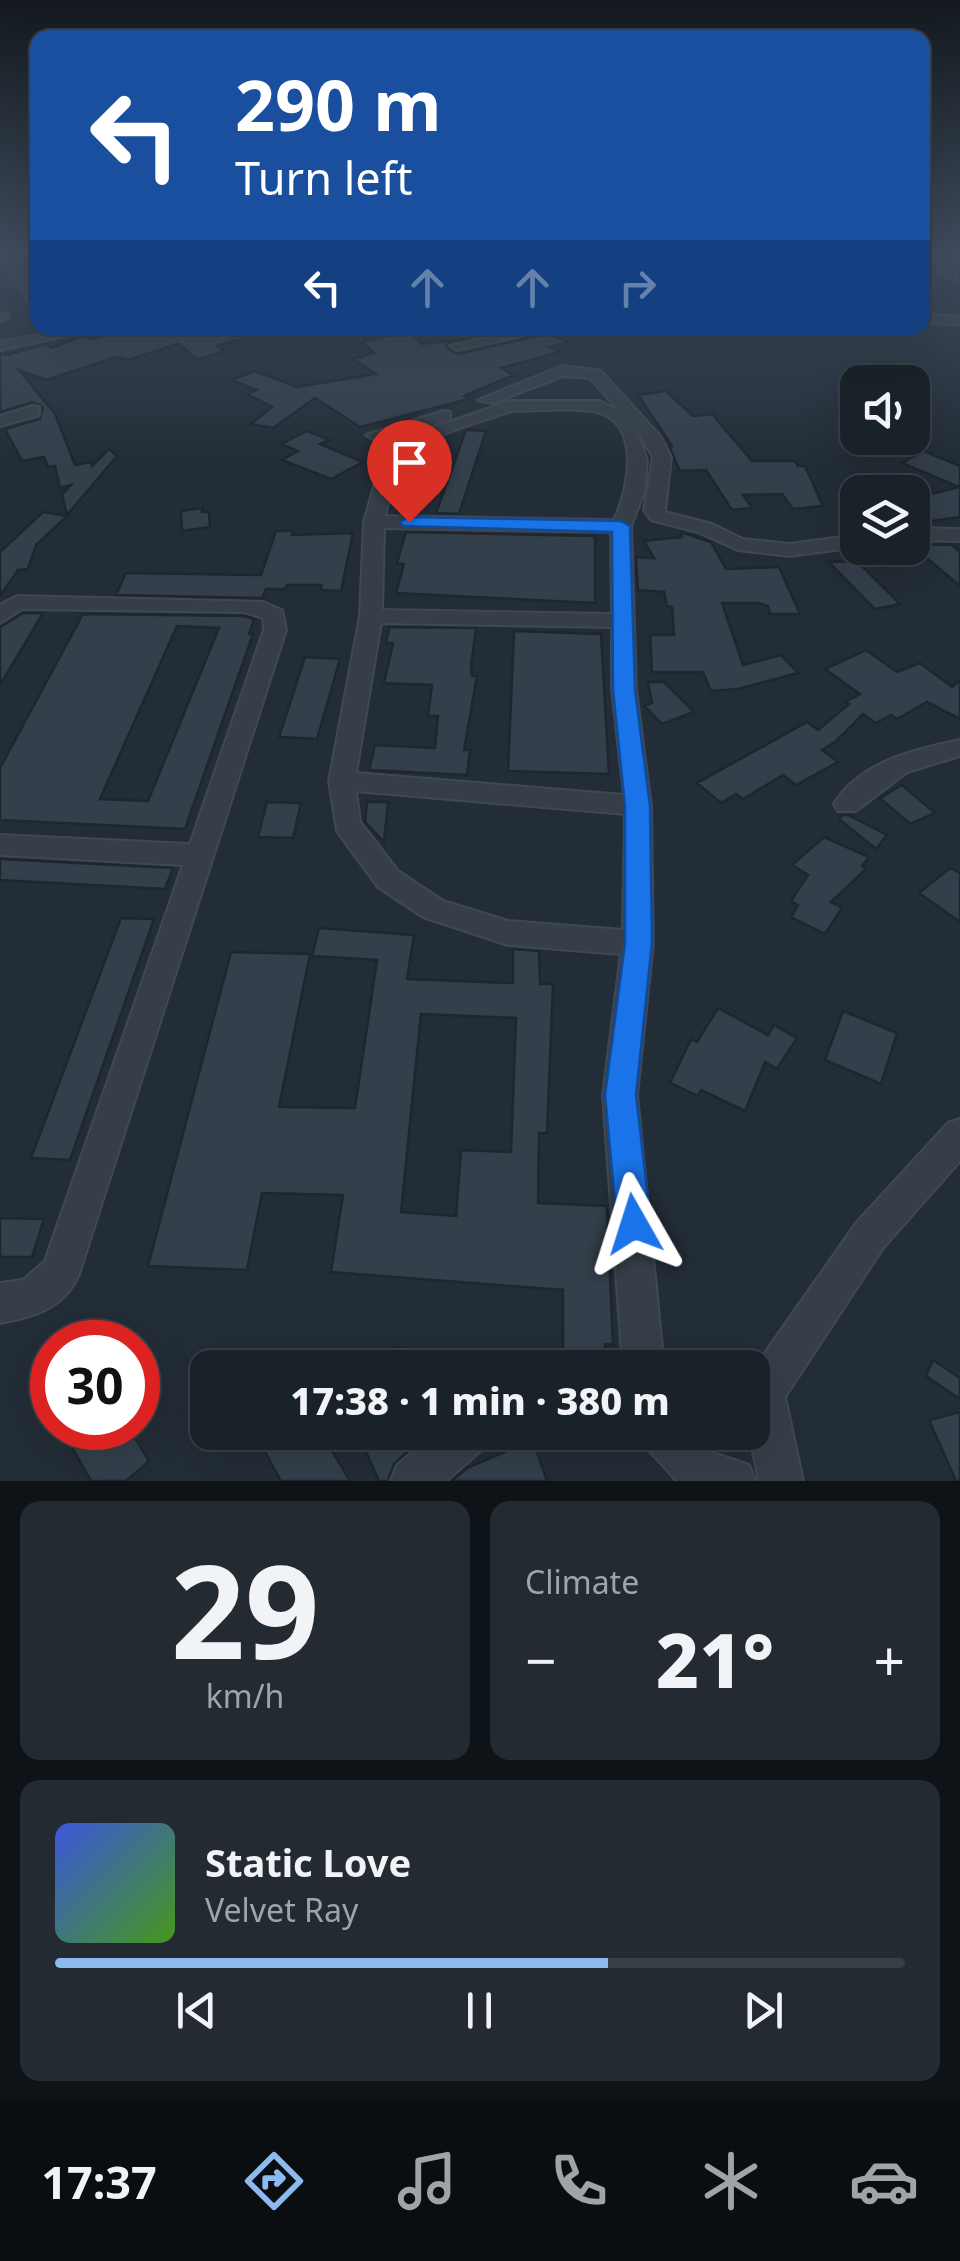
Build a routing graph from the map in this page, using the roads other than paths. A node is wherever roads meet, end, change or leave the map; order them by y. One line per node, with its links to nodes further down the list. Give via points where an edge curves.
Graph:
1 (58, 335): 3 (street)
2 (515, 335): 4 (street)
3 (0, 346)
4 (457, 346)
5 (33, 411): 6 (street)
6 (0, 421)
7 (375, 435): 12 (street, via 446,416 537,378 579,370 595,374 654,440 662,457 658,516 738,544 789,550)
8 (374, 522): 9 (street); 9 (street, via 389,466 424,437 510,406 588,404 611,412 642,459); 14 (street)
9 (621, 526): 15 (street)
10 (930, 534): 11 (street)
11 (960, 535)
12 (840, 543)
13 (0, 616): 21 (street, via 17,602 245,606 274,615 275,630)
14 (371, 616): 15 (street); 17 (street)
15 (622, 622): 19 (street)
16 (960, 748): 18 (street, via 916,756 876,776)
17 (342, 781): 19 (street); 22 (street, via 346,824 388,880 433,910 508,933)
18 (847, 804)
19 (638, 806): 22 (street)
20 (0, 845): 21 (street)
21 (198, 855): 24 (street, via 60,1274 32,1298)
22 (638, 943): 25 (street, via 620,1095)
23 (960, 1135): 30 (street, via 870,1234 770,1382 764,1398)
24 (0, 1302)
25 (642, 1350)
26 (449, 1450): 28 (street)
27 (678, 1450): 29 (street, via 697,1470)
28 (413, 1481)
29 (732, 1481)
30 (781, 1481)

